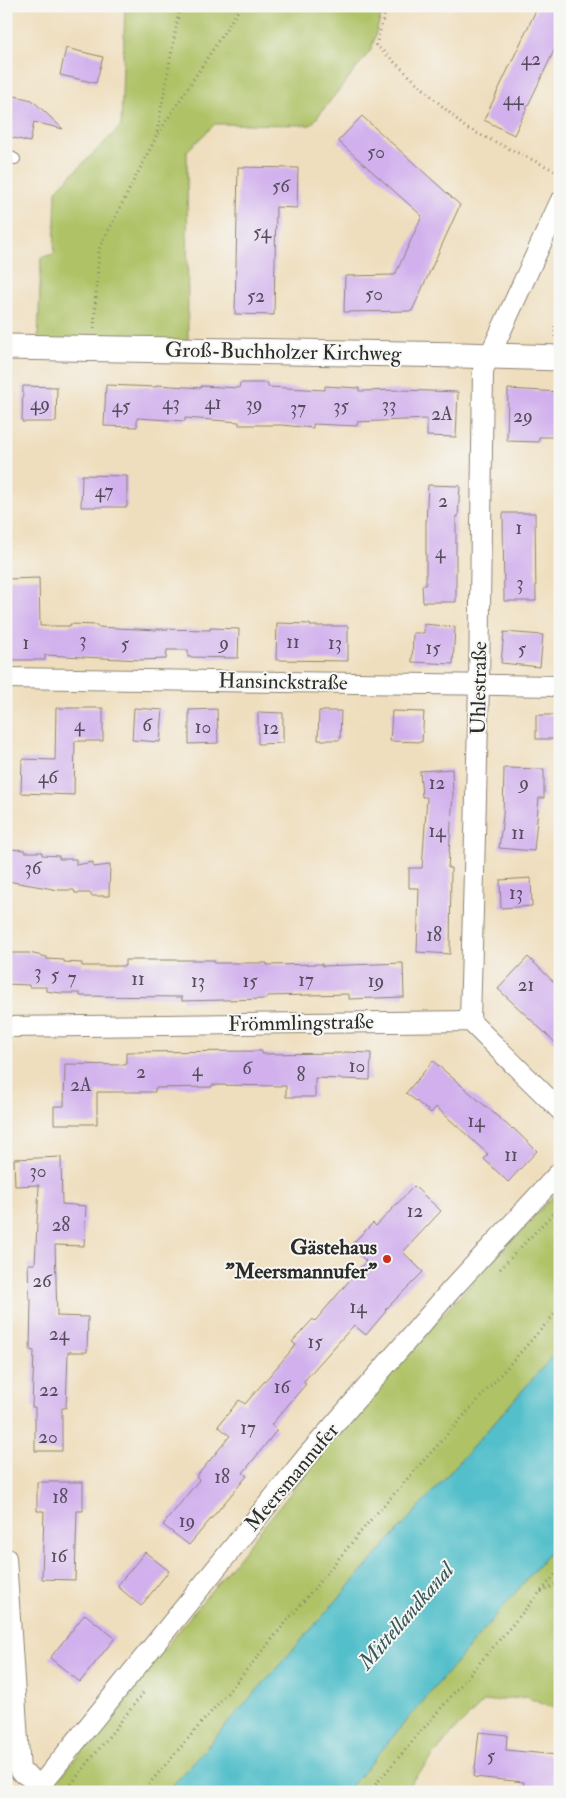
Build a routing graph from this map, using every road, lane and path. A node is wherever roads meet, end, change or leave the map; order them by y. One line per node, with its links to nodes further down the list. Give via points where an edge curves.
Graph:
1 (180, 6): 4 (path)
2 (241, 6): 4 (path)
3 (387, 6): 5 (path, via 376,46 466,128)
4 (156, 137): 9 (path, via 99,248)
5 (560, 173)
6 (560, 202): 11 (street, Uhlestraße)
7 (555, 323): 10 (path)
8 (6, 347): 9 (street, Groß-Buchholzer Kirchweg)
9 (92, 349): 11 (street, Groß-Buchholzer Kirchweg)
10 (557, 350): 11 (street, Groß-Buchholzer Kirchweg)
11 (489, 356): 13 (street, Uhlestraße, via 483,370)
12 (6, 678): 13 (street, Hansinckstraße)
13 (480, 685): 14 (street, Hansinckstraße); 15 (street, Uhlestraße)
14 (560, 686)
15 (470, 1021): 16 (street, Frömmlingstraße); 17 (street)
16 (6, 1027)
17 (560, 1110)
18 (560, 1172): 28 (street, Meersmannufer, via 451,1290 307,1456)
19 (560, 1206): 20 (path)
20 (494, 1276)
21 (560, 1308): 30 (path, via 368,1523)
22 (6, 1558): 24 (street)
23 (560, 1569): 26 (path)
24 (7, 1582): 28 (street, via 20,1771)
25 (560, 1582): 26 (path)
26 (538, 1593): 31 (path)
27 (148, 1687): 29 (path)
28 (38, 1788)
29 (65, 1792)
30 (142, 1792)
31 (369, 1792)

